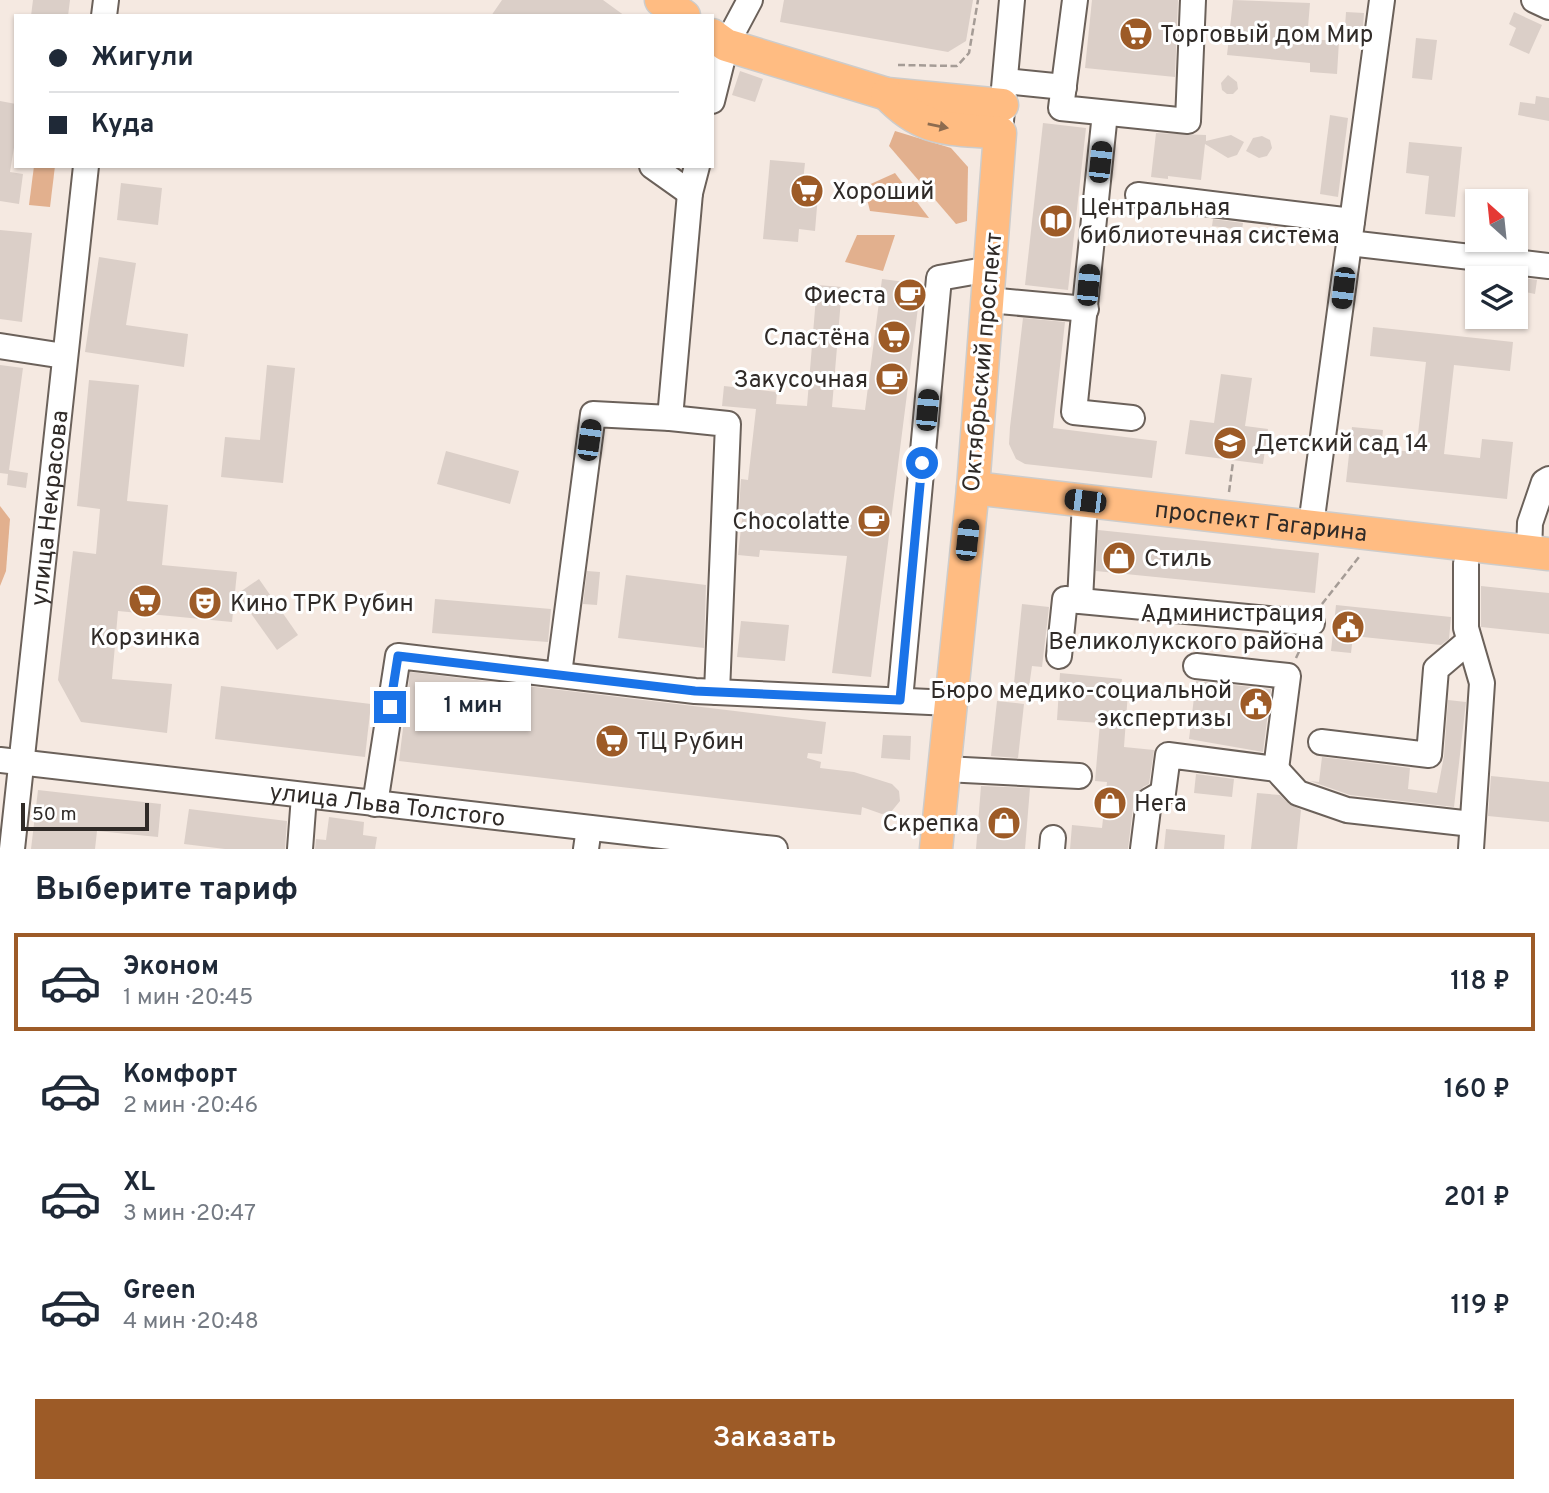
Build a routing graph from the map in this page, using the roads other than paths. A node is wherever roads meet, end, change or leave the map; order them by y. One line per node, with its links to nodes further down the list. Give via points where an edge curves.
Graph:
1 (661, 0): 9 (main road)
2 (750, 0): 10 (street)
3 (1012, 0): 13 (street, Октябрьский проспект)
4 (1074, 0): 12 (street)
5 (1193, 0): 14 (street, via 1196,123)
6 (1382, 0): 20 (street)
7 (1534, 0): 8 (street)
8 (1549, 8)
9 (681, 14)
10 (719, 40): 11 (street); 13 (main road, via 887,94 904,113 932,127)
11 (714, 84)
12 (1064, 87): 13 (street); 14 (street, via 1061,108)
13 (1002, 106): 22 (main road, Октябрьский проспект)
14 (1105, 113): 23 (street)
15 (86, 168): 25 (street, улица Некрасова)
16 (655, 168): 18 (street)
17 (696, 168): 18 (street)
18 (690, 193): 26 (street)
19 (1138, 195): 20 (street)
20 (1350, 232): 21 (street); 31 (street)
21 (1549, 266)
22 (989, 285): 23 (street); 29 (main road, Октябрьский проспект); 41 (street, via 939,278)
23 (1086, 309): 27 (street, via 1074,412)
24 (0, 346): 25 (street)
25 (64, 356): 44 (street, улица Некрасова)
26 (670, 418): 39 (street, via 593,414); 40 (street, via 728,424)
27 (1132, 418)
28 (1549, 480): 32 (street, via 1544,482 1530,523)
29 (973, 488): 30 (main road, проспект Гагарина); 42 (main road, Октябрьский проспект)
30 (1085, 501): 31 (main road, проспект Гагарина); 34 (street)
31 (1311, 525): 32 (main road, проспект Гагарина)
32 (1539, 554)
33 (1466, 564): 36 (street)
34 (1080, 601): 35 (street); 37 (street, via 1065,599)
35 (1312, 623)
36 (1469, 641): 43 (street, via 1436,669 1429,755); 50 (street, via 1488,723)
37 (1059, 656)
38 (1196, 666): 46 (street, via 1287,676)
39 (559, 674): 40 (street); 49 (street, via 398,656)
40 (717, 692): 41 (street)
41 (900, 700): 42 (street)
42 (951, 703): 45 (main road, Октябрьский проспект)
43 (1321, 742)
44 (11, 761): 48 (street, улица Льва Толстого); 53 (street, улица Некрасова)
45 (945, 769): 47 (street); 56 (main road, Октябрьский проспект)
46 (1276, 769): 50 (street, via 1298,793 1347,810); 57 (street, via 1168,755 1163,793 1149,801)
47 (1079, 776)
48 (304, 796): 49 (street, улица Льва Толстого); 54 (street)
49 (375, 804): 51 (street, улица Льва Толстого)
50 (1472, 824): 58 (street)
51 (587, 838): 52 (street, улица Льва Толстого)
52 (726, 846): 55 (street, улица Льва Толстого)
53 (12, 849)
54 (300, 849)
55 (775, 849)
56 (936, 849)
57 (1143, 849)
58 (1471, 849)

